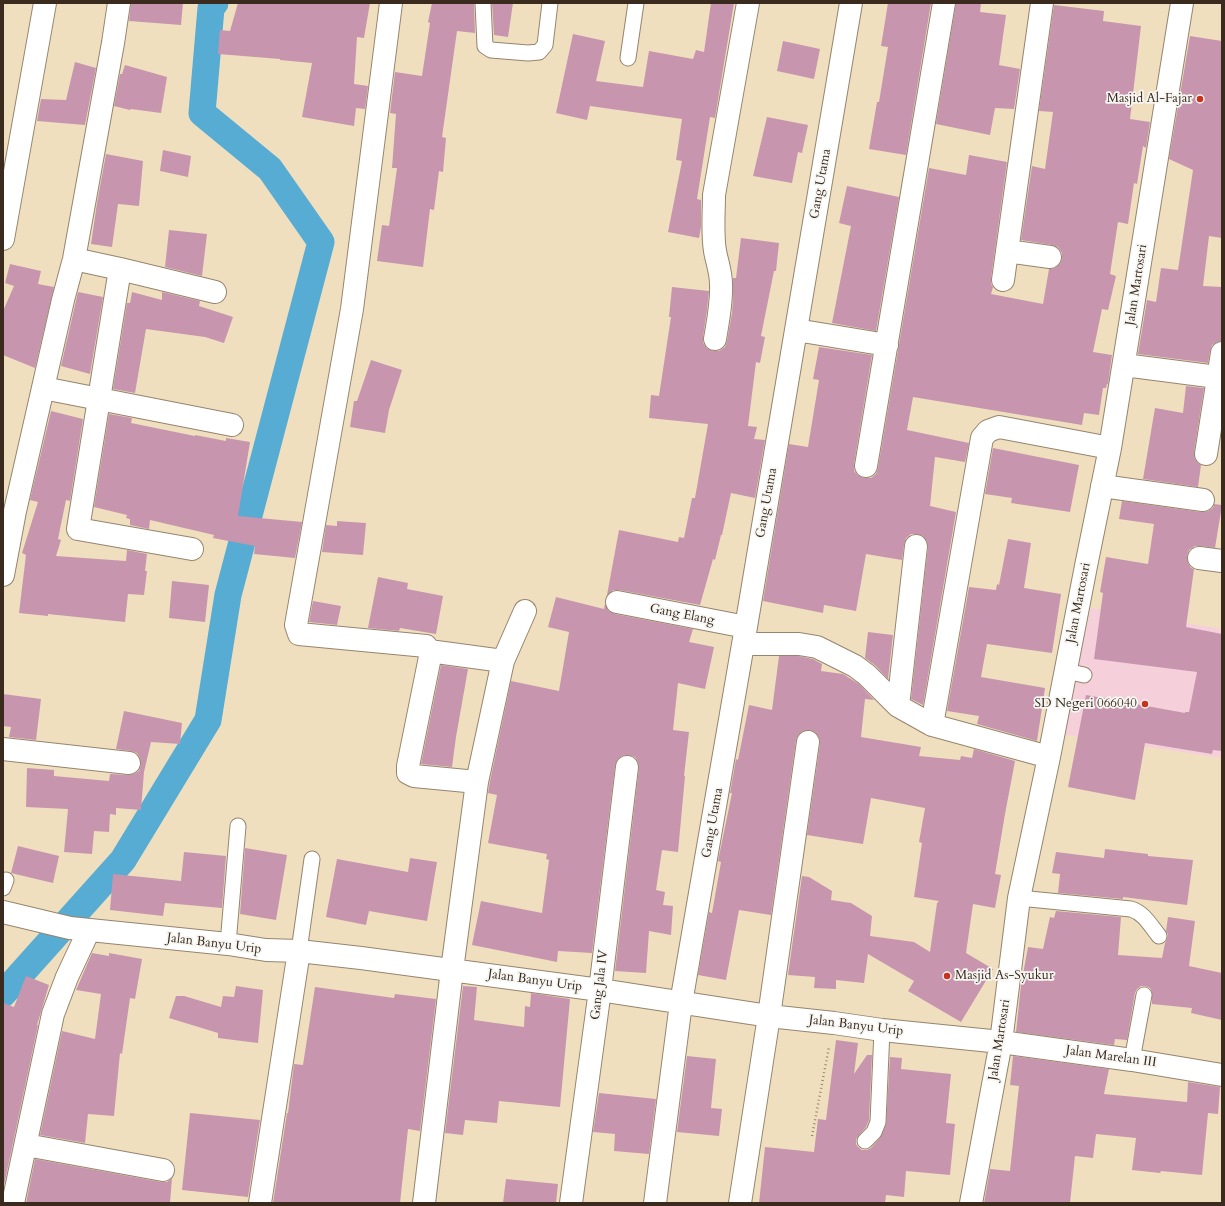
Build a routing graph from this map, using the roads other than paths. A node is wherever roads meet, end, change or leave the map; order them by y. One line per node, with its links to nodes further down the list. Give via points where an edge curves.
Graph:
1 (45, 3): 13 (street)
2 (119, 3): 16 (street)
3 (391, 3): 42 (street, via 352,309 296,625 299,634 426,646)
4 (483, 3): 5 (lane, via 485,46 491,50 528,52 539,52 545,45)
5 (550, 3)
6 (636, 3): 12 (lane)
7 (748, 3): 21 (street, via 714,195 714,249 721,284)
8 (851, 3): 20 (street, Gang Utama)
9 (944, 3): 22 (street)
10 (1042, 3): 14 (street)
11 (1182, 3): 24 (street, Jalan Martosari)
12 (628, 58)
13 (3, 239)
14 (1007, 251): 15 (street); 18 (street)
15 (1050, 257)
16 (74, 259): 17 (street); 26 (street)
17 (120, 269): 19 (street); 27 (street)
18 (1003, 280)
19 (215, 292)
20 (796, 330): 22 (street); 41 (street, Gang Utama)
21 (715, 339)
22 (887, 345): 31 (street)
23 (1222, 353): 25 (street)
24 (1124, 365): 25 (street); 29 (street, Jalan Martosari)
25 (1217, 377): 30 (street)
26 (43, 388): 27 (street); 38 (street)
27 (99, 399): 28 (street); 35 (street, via 78,530)
28 (232, 425)
29 (1110, 448): 32 (street, Jalan Martosari); 45 (street, via 999,427 988,431 982,438)
30 (1206, 454)
31 (866, 466)
32 (1102, 486): 33 (street); 48 (street, Jalan Martosari, via 1075,673)
33 (1203, 500)
34 (916, 546): 44 (street)
35 (192, 549)
36 (1200, 558): 37 (street)
37 (1222, 561)
38 (3, 575)
39 (617, 602): 41 (street, Gang Elang)
40 (525, 611): 43 (street)
41 (745, 635): 44 (street, Gang Elang, via 817,647 855,666); 63 (street, Gang Utama)
42 (429, 651): 43 (street); 51 (street, via 430,657 408,773 414,776)
43 (503, 661): 51 (street)
44 (898, 706): 45 (street, Gang Elang)
45 (932, 725): 48 (street, Gang Elang)
46 (808, 742): 64 (street)
47 (3, 749): 49 (street)
48 (1049, 757): 54 (street, Jalan Martosari)
49 (129, 763)
50 (627, 767): 61 (street, Gang Jala IV)
51 (477, 782): 60 (street)
52 (238, 826): 58 (lane)
53 (312, 859): 59 (lane)
54 (1019, 898): 57 (lane, via 1138,911); 66 (street, Jalan Martosari)
55 (3, 912): 56 (street, Jalan Banyu Urip)
56 (79, 929): 58 (street, Jalan Banyu Urip); 70 (street, via 53,1014)
57 (1158, 936)
58 (228, 944): 59 (street, Jalan Banyu Urip, via 266,950)
59 (298, 951): 60 (street, Jalan Banyu Urip); 73 (street)
60 (452, 970): 61 (street, Jalan Banyu Urip); 74 (street)
61 (600, 990): 63 (street, Jalan Banyu Urip); 75 (street, Gang Jala IV)
62 (1144, 995): 67 (lane)
63 (681, 1003): 64 (street, Jalan Banyu Urip); 76 (street, Gang Utama)
64 (769, 1016): 65 (street, Jalan Banyu Urip); 77 (street)
65 (882, 1030): 66 (street, Jalan Banyu Urip); 69 (lane, via 878,1122 874,1132)
66 (1001, 1042): 67 (street, Jalan Marelan III); 78 (street, Jalan Martosari)
67 (1132, 1060): 68 (street, Jalan Marelan III)
68 (1222, 1075)
69 (865, 1141)
70 (26, 1145): 71 (street); 72 (street)
71 (163, 1170)
72 (14, 1203)
73 (260, 1203)
74 (424, 1203)
75 (571, 1203)
76 (655, 1203)
77 (740, 1203)
78 (971, 1203)

